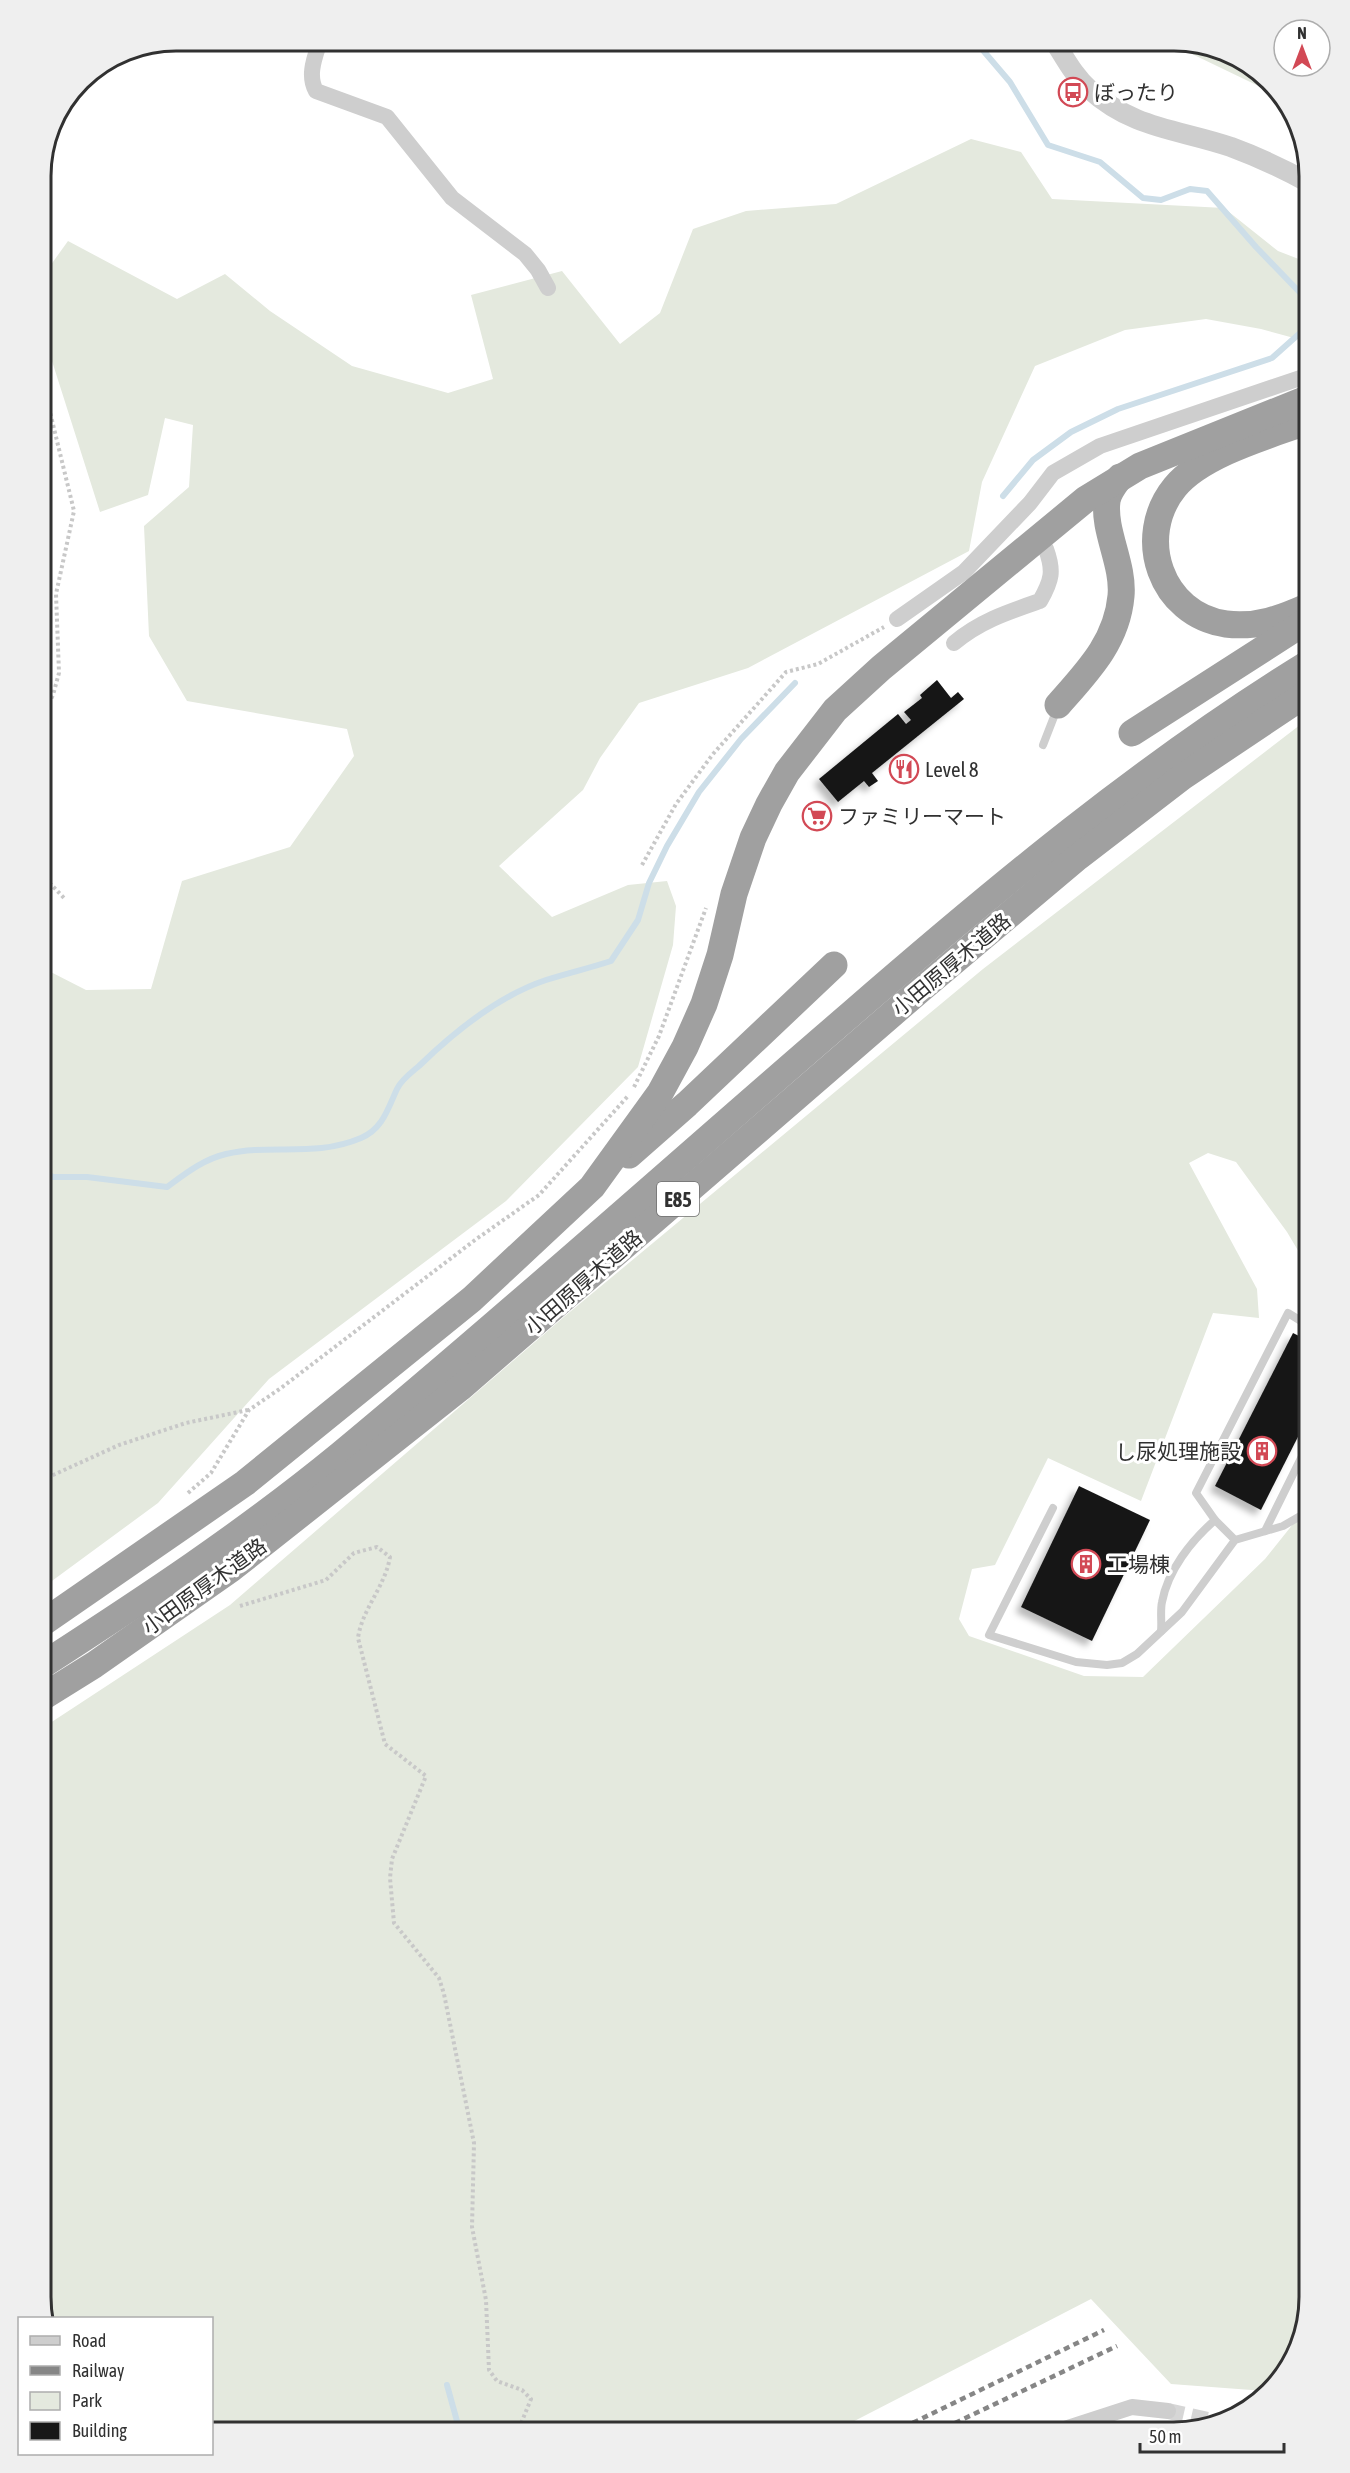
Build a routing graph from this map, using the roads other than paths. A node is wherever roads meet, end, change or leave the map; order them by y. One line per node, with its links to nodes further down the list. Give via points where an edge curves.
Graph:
1 (317, 51): 4 (street, via 311,83 316,91 387,117 452,198 525,254)
2 (1060, 51): 3 (street, via 1088,89 1145,124 1230,147)
3 (1299, 177)
4 (548, 288)
5 (1299, 379): 9 (street, via 1100,446 1053,473)
6 (1299, 402): 8 (highway)
7 (1299, 425): 12 (highway, via 1229,450 1196,469 1175,486 1160,510 1154,538 1156,557 1172,594 1204,619 1252,624 1275,621)
8 (1120, 477): 18 (highway, via 1107,500 1120,573 1121,596 1114,627 1093,666); 22 (highway, via 1086,499 881,668 812,737 768,804 753,838 720,955 685,1047 660,1093)
9 (1030, 503): 10 (street); 13 (street, via 964,572)
10 (1037, 523)
11 (1046, 549): 15 (street, via 1052,568 1049,586 1040,601 990,618)
12 (1299, 611)
13 (897, 619)
14 (1299, 626): 19 (highway)
15 (954, 643)
16 (1299, 670): 32 (highway, 小田原厚木道路 / E85, via 1169,758 954,925 336,1458 175,1580)
17 (1299, 699): 33 (highway, 小田原厚木道路 / E85, via 1182,777 1078,857 460,1388 231,1569)
18 (1058, 705): 20 (lane)
19 (1132, 733)
20 (1043, 745)
21 (834, 965): 22 (highway, via 687,1104)
22 (592, 1187): 30 (highway, via 472,1299 245,1483)
23 (1299, 1320): 27 (lane, via 1288,1313 1197,1493)
24 (1299, 1464): 28 (lane)
25 (1053, 1508): 31 (lane, via 989,1635 1076,1662 1107,1665 1122,1663 1137,1654)
26 (1299, 1517): 28 (lane)
27 (1215, 1520): 29 (lane); 31 (lane, via 1195,1538 1171,1575 1162,1603)
28 (1265, 1532): 29 (lane)
29 (1235, 1540): 31 (lane, via 1182,1612)
30 (51, 1617)
31 (1161, 1631)
32 (51, 1660)
33 (51, 1692)
34 (1168, 2411): 35 (street, via 1132,2407)
35 (1086, 2422)

